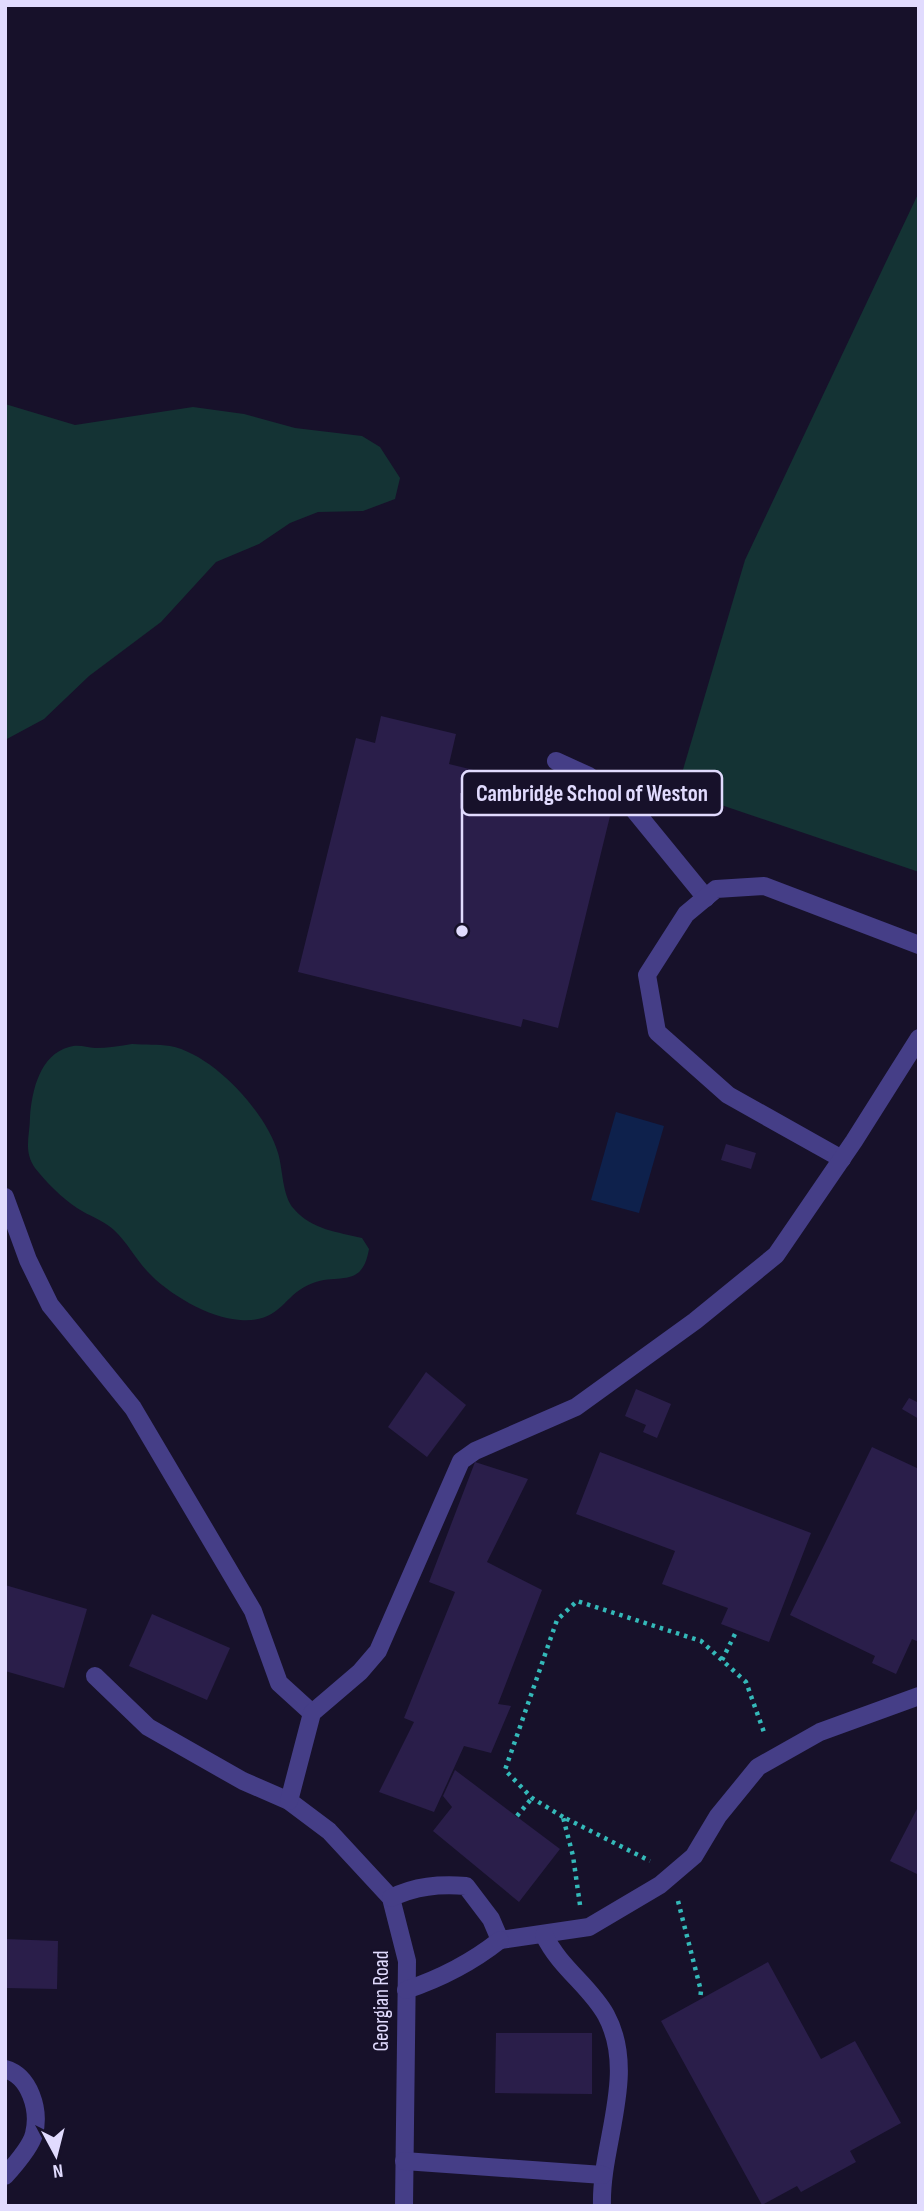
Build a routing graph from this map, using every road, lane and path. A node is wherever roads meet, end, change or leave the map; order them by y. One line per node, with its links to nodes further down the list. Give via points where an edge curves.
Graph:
1 (556, 761): 2 (street, via 589,776 630,805)
2 (706, 898): 3 (street, via 716,890 764,886); 5 (street, via 686,914 647,975 657,1032 728,1095)
3 (919, 945)
4 (919, 1038): 5 (street)
5 (842, 1159): 11 (street, via 776,1255 695,1321 576,1408 461,1461 378,1651)
6 (5, 1197): 11 (street, via 50,1305 133,1408 253,1611 279,1683)
7 (737, 1630): 8 (path)
8 (722, 1660): 12 (path, via 746,1682); 13 (path, via 701,1641 577,1601 556,1620 505,1770)
9 (95, 1676): 14 (street, Georgian Road, via 148,1727 243,1781)
10 (919, 1696): 12 (street, via 820,1732)
11 (312, 1713): 14 (street)
12 (773, 1759): 17 (street, via 758,1767 718,1816 694,1856)
13 (532, 1798): 15 (path); 16 (path)
14 (289, 1801): 18 (street, Georgian Road, via 330,1832)
15 (517, 1816)
16 (563, 1817): 17 (path); 19 (path)
17 (672, 1872): 19 (street, via 660,1885); 23 (path)
18 (391, 1898): 21 (street, via 410,1889 466,1886 491,1919); 22 (street, Georgian Road, via 404,1940)
19 (583, 1930): 20 (street)
20 (544, 1934): 21 (street); 26 (street, via 554,1955 606,2014 620,2055)
21 (500, 1940): 22 (street, via 441,1978)
22 (406, 1990): 25 (street, Georgian Road)
23 (700, 2000)
24 (5, 2069): 27 (street, via 16,2072 33,2096 34,2135)
25 (404, 2161): 26 (street); 28 (street, Georgian Road)
26 (603, 2175): 29 (street)
27 (5, 2176)
28 (404, 2206)
29 (602, 2206)

